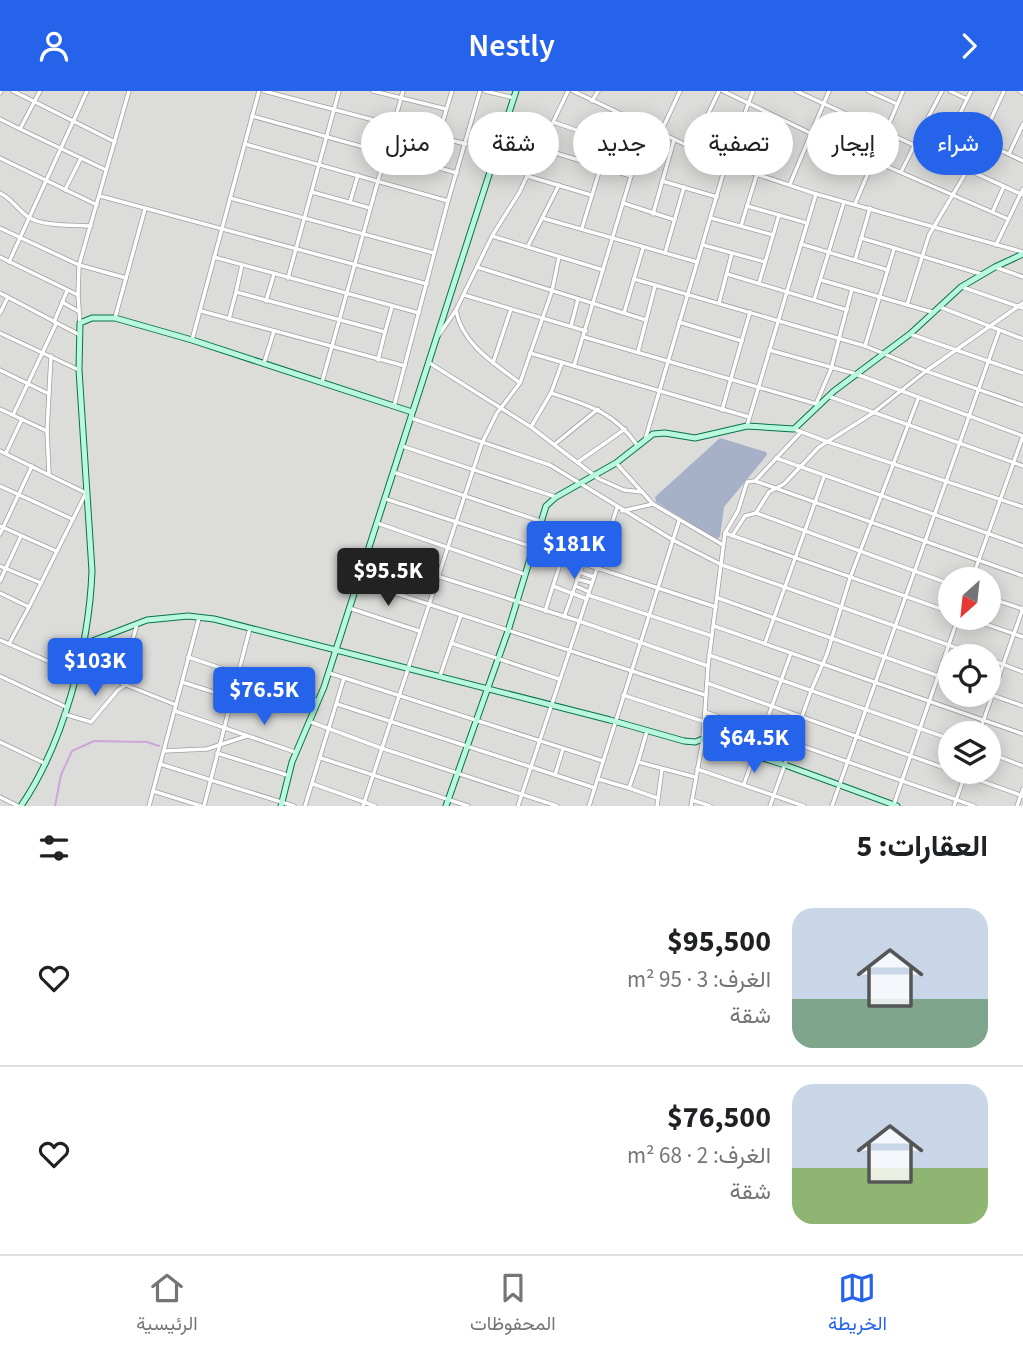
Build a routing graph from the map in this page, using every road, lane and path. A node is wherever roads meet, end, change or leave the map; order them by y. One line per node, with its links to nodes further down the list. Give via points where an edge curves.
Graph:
1 (13, 91): 34 (street)
2 (40, 91): 34 (street)
3 (87, 91): 56 (street)
4 (129, 91): 65 (street)
5 (259, 91): 53 (street)
6 (264, 91): 31 (street)
7 (291, 91): 31 (street)
8 (339, 91): 39 (street)
9 (373, 91): 30 (street)
10 (403, 91): 30 (street)
11 (452, 91): 38 (street)
12 (480, 91): 67 (street)
13 (485, 91): 29 (street)
14 (568, 91): 42 (street)
15 (573, 91): 33 (street)
16 (598, 91): 33 (street)
17 (673, 91): 28 (street)
18 (721, 91): 35 (street); 45 (street)
19 (753, 91): 35 (street)
20 (796, 91): 36 (street)
21 (829, 91): 36 (street)
22 (867, 91): 37 (street)
23 (903, 91): 37 (street)
24 (942, 91): 50 (street)
25 (950, 91): 32 (street)
26 (971, 91): 32 (street)
27 (1003, 91): 52 (street)
28 (679, 92): 44 (street)
29 (515, 94): 237 (street)
30 (401, 97): 38 (street); 40 (street)
31 (289, 98): 39 (street)
32 (967, 99): 51 (street)
33 (592, 101): 43 (street)
34 (34, 102): 56 (street); 58 (street)
35 (748, 104): 46 (street); 59 (street)
36 (823, 104): 47 (street); 48 (street)
37 (897, 104): 49 (street)
38 (446, 109): 41 (street)
39 (334, 110): 54 (street); 60 (street)
40 (397, 112)
41 (445, 112)
42 (557, 112)
43 (615, 112)
44 (670, 112)
45 (710, 112)
46 (745, 112)
47 (819, 112)
48 (842, 112)
49 (894, 112)
50 (932, 112)
51 (961, 112)
52 (994, 112)
53 (252, 116): 60 (street); 66 (street)
54 (361, 117)
55 (0, 120): 58 (street)
56 (73, 122): 65 (street); 70 (street)
57 (1023, 125): 73 (street)
58 (20, 129): 70 (street)
59 (807, 132)
60 (328, 138): 69 (street); 77 (street)
61 (670, 138): 62 (street)
62 (674, 140): 68 (street); 96 (street)
63 (454, 141): 67 (street)
64 (807, 141): 97 (street)
65 (115, 142): 78 (street)
66 (244, 144): 77 (street); 110 (street)
67 (466, 144): 81 (street)
68 (684, 144)
69 (361, 147)
70 (61, 148): 75 (street); 94 (street)
71 (913, 148): 80 (street)
72 (1003, 151): 73 (street)
73 (1009, 154): 76 (street)
74 (0, 158): 94 (street)
75 (81, 158): 78 (street); 101 (street)
76 (1023, 161)
77 (320, 165): 91 (street); 102 (street)
78 (106, 170): 108 (street)
79 (454, 172): 81 (street)
80 (901, 172): 107 (street)
81 (457, 173): 111 (street)
82 (379, 175): 95 (street)
83 (597, 175): 106 (street)
84 (628, 175): 93 (street)
85 (723, 175): 109 (street)
86 (757, 175): 117 (street)
87 (760, 175): 97 (street)
88 (867, 175): 115 (street)
89 (965, 175): 107 (street)
90 (981, 175): 99 (street)
91 (358, 176): 95 (street); 112 (street)
92 (527, 176): 98 (street); 139 (street)
93 (631, 176): 114 (street)
94 (46, 181): 101 (street); 124 (street)
95 (377, 181): 111 (street); 118 (street)
96 (662, 181): 100 (street); 122 (street)
97 (790, 184): 105 (street)
98 (559, 185): 106 (street); 125 (street)
99 (1004, 186): 104 (street); 121 (street)
100 (684, 187): 109 (street); 129 (street)
101 (65, 191): 116 (street)
102 (312, 192): 112 (street); 127 (street)
103 (0, 193): 124 (street)
104 (1022, 193): 128 (street)
105 (816, 194): 113 (street); 130 (street)
106 (591, 195): 135 (street)
107 (954, 195): 121 (street); 134 (street)
108 (100, 196): 116 (street); 120 (street)
109 (717, 197): 126 (street)
110 (230, 198): 127 (street); 136 (street)
111 (448, 201): 154 (street)
112 (350, 202): 118 (street)
113 (844, 202): 115 (street); 150 (street)
114 (623, 203): 122 (street); 141 (street)
115 (855, 204): 119 (street)
116 (97, 205): 131 (street)
117 (747, 206): 123 (street); 132 (street)
118 (370, 208): 137 (street)
119 (870, 208): 134 (street); 142 (street)
120 (145, 209): 136 (street); 174 (street)
121 (993, 211): 128 (street)
122 (653, 213): 129 (street)
123 (779, 215): 130 (street); 138 (street)
124 (29, 218): 131 (street); 140 (street)
125 (542, 218): 135 (street); 146 (street)
126 (710, 218): 132 (street); 144 (street)
127 (303, 219): 137 (street); 149 (street)
128 (1009, 219): 145 (street)
129 (675, 220): 151 (street)
130 (807, 223): 143 (street)
131 (91, 226): 163 (street)
132 (741, 226): 138 (street)
133 (0, 227): 140 (street)
134 (933, 227): 145 (street); 155 (street)
135 (581, 229): 141 (street)
136 (222, 230): 149 (street); 157 (street)
137 (363, 235): 154 (street); 165 (street)
138 (773, 235): 162 (street)
139 (492, 236): 146 (street); 166 (street)
140 (21, 237): 160 (street); 163 (street)
141 (613, 238): 147 (street); 168 (street)
142 (861, 238): 148 (street); 159 (street)
143 (801, 244): 150 (street); 186 (street)
144 (702, 245): 152 (street); 161 (street)
145 (996, 245): 153 (street)
146 (527, 247): 158 (street)
147 (643, 247): 151 (street); 176 (street)
148 (894, 249): 155 (street); 169 (street)
149 (295, 250): 165 (street); 175 (street)
150 (830, 252): 159 (street); 177 (street)
151 (665, 253): 161 (street)
152 (732, 253): 162 (street); 171 (street)
153 (1023, 253): 167 (street)
154 (435, 254): 179 (street)
155 (921, 256): 172 (street); 200 (street)
156 (0, 257): 160 (street)
157 (214, 257): 164 (street); 208 (street)
158 (559, 257): 168 (street); 184 (street)
159 (855, 260): 169 (street)
160 (9, 262): 183 (street)
161 (697, 262): 188 (street)
162 (765, 262): 178 (street)
163 (79, 265): 174 (street); 189 (street)
164 (242, 265): 170 (street); 185 (street)
165 (355, 265): 179 (street); 190 (street)
166 (477, 267): 184 (street); 191 (street)
167 (995, 267): 172 (street); 173 (street)
168 (603, 270): 198 (street)
169 (888, 270): 193 (street)
170 (274, 274): 175 (street); 196 (street)
171 (727, 274): 178 (street); 199 (street)
172 (981, 274): 181 (street)
173 (1023, 277)
174 (126, 278): 214 (street)
175 (288, 278): 190 (street)
176 (634, 279): 180 (street); 213 (street)
177 (821, 280): 182 (street); 195 (street)
178 (759, 283): 186 (street)
179 (427, 284): 212 (street)
180 (656, 286): 188 (street); 217 (street)
181 (961, 287): 201 (street); 202 (street)
182 (852, 289): 193 (street); 207 (street)
183 (67, 291): 189 (street); 197 (street)
184 (552, 291): 194 (street); 216 (street)
185 (236, 292): 196 (street); 215 (street)
186 (787, 292): 195 (street); 219 (street)
187 (0, 293): 192 (street)
188 (688, 294): 199 (street); 220 (street)
189 (78, 295): 205 (street)
190 (347, 295): 203 (street); 218 (street)
191 (463, 295): 204 (street); 206 (street)
192 (8, 297): 211 (street); 221 (street)
193 (880, 297): 200 (street); 238 (street)
194 (578, 299): 198 (street); 223 (street)
195 (814, 300): 207 (street)
196 (265, 301): 218 (street)
197 (62, 303): 205 (street); 221 (street)
198 (594, 303): 213 (street); 226 (street)
199 (719, 303): 209 (street)
200 (907, 305): 210 (street)
201 (939, 306): 210 (street); 224 (street)
202 (1021, 306): 224 (street)
203 (392, 307): 212 (street); 229 (street)
204 (511, 309): 216 (street); 252 (street)
205 (78, 310): 222 (street)
206 (456, 310): 237 (street); 252 (street, via 466,337)
207 (847, 310): 235 (street)
208 (200, 311): 215 (street); 233 (street)
209 (750, 312): 219 (street); 236 (street)
210 (932, 312): 231 (street)
211 (0, 313)
212 (419, 313): 254 (street)
213 (624, 313): 217 (street)
214 (115, 318): 222 (street); 233 (street)
215 (229, 319): 225 (street)
216 (542, 319): 223 (street); 244 (street)
217 (646, 320): 243 (street)
218 (339, 321): 229 (street); 239 (street)
219 (778, 321): 235 (street); 241 (street)
220 (679, 322): 236 (street); 248 (street)
221 (55, 323): 230 (street); 242 (street)
222 (79, 323): 230 (street)
223 (570, 326): 226 (street)
224 (989, 327): 227 (street); 240 (street)
225 (274, 331): 239 (street); 251 (street)
226 (586, 331): 232 (street)
227 (999, 331): 234 (street); 249 (street)
228 (0, 333): 242 (street)
229 (385, 333): 247 (street)
230 (78, 334): 258 (street)
231 (910, 334): 240 (street); 245 (street)
232 (584, 337): 243 (street); 255 (street)
233 (192, 339): 251 (street)
234 (1023, 339)
235 (838, 340): 238 (street); 256 (street)
236 (742, 341): 262 (street)
237 (435, 342): 250 (street)
238 (865, 347): 245 (street)
239 (332, 348): 247 (street); 263 (street)
240 (957, 349): 249 (street); 259 (street)
241 (768, 350): 256 (street); 266 (street)
242 (42, 352): 246 (street); 265 (street)
243 (638, 352): 248 (street)
244 (530, 353): 253 (street); 264 (street)
245 (884, 353): 259 (street); 261 (street)
246 (51, 356): 258 (street); 270 (street)
247 (378, 360): 254 (street)
248 (668, 360): 262 (street); 268 (street)
249 (989, 360): 260 (street); 267 (street)
250 (428, 362): 277 (street); 283 (street)
251 (264, 363): 263 (street)
252 (493, 363): 264 (street)
253 (562, 363): 255 (street); 271 (street)
254 (405, 366): 276 (street)
255 (574, 366): 268 (street)
256 (831, 369): 261 (street); 274 (street)
257 (0, 370): 265 (street)
258 (79, 370): 322 (street)
259 (926, 371): 267 (street); 269 (street)
260 (1023, 373)
261 (856, 375): 269 (street); 272 (street)
262 (731, 380): 266 (street); 280 (street)
263 (322, 382): 276 (street)
264 (520, 383): 277 (street)
265 (27, 384): 270 (street); 282 (street)
266 (757, 387): 274 (street); 284 (street)
267 (978, 389): 275 (street); 285 (street)
268 (660, 391): 280 (street); 295 (street)
269 (900, 392): 273 (street); 281 (street)
270 (47, 393): 292 (street)
271 (551, 393): 279 (street); 289 (street)
272 (828, 397): 274 (street); 281 (street)
273 (919, 399): 285 (street); 288 (street)
274 (818, 405): 291 (street)
275 (1023, 405)
276 (394, 407): 283 (street)
277 (501, 408): 289 (street); 297 (street)
278 (0, 409): 282 (street)
279 (598, 409): 290 (street); 299 (street)
280 (722, 410): 284 (street)
281 (873, 413): 288 (street); 296 (street)
282 (13, 415): 286 (street)
283 (411, 415): 297 (street); 301 (street)
284 (749, 417): 287 (street)
285 (968, 417): 294 (street); 298 (street)
286 (22, 419): 292 (street); 303 (street)
287 (747, 426): 291 (street); 295 (street, via 695,438 658,432)
288 (907, 426): 298 (street); 306 (street)
289 (531, 427): 299 (street)
290 (625, 429): 300 (street); 305 (street)
291 (794, 429): 293 (street)
292 (47, 431): 314 (street)
293 (801, 432): 296 (street); 304 (street)
294 (1023, 436): 307 (street)
295 (645, 440): 300 (street)
296 (828, 442): 306 (street); 311 (street)
297 (482, 443): 312 (street); 319 (street, via 550,465)
298 (959, 443): 307 (street); 317 (street)
299 (555, 444): 305 (street)
300 (637, 445): 308 (street)
301 (401, 446): 312 (street); 313 (street)
302 (0, 451): 303 (street)
303 (6, 453): 309 (street)
304 (776, 458): 311 (street); 318 (street)
305 (578, 462): 315 (street)
306 (893, 462): 317 (street); 327 (street)
307 (1013, 462): 310 (street); 329 (street)
308 (616, 463): 315 (street); 323 (street)
309 (32, 465): 314 (street); 324 (street)
310 (1023, 466)
311 (800, 467): 316 (street); 321 (street)
312 (473, 470): 325 (street); 326 (street)
313 (393, 472): 325 (street); 328 (street)
314 (50, 474): 322 (street)
315 (593, 475): 319 (street); 323 (street, via 624,490)
316 (824, 477): 327 (street); 331 (street)
317 (947, 480): 329 (street); 335 (street)
318 (755, 481): 321 (street); 344 (street, via 747,482)
319 (578, 483): 326 (street); 333 (street)
320 (0, 487): 324 (street)
321 (776, 490): 331 (street); 334 (street, via 769,492)
322 (86, 492): 336 (street); 422 (street, via 92,571)
323 (642, 492): 330 (street)
324 (18, 495): 336 (street); 342 (street)
325 (464, 496): 337 (street); 340 (street)
326 (556, 497): 337 (street)
327 (881, 497): 335 (street); 341 (street)
328 (384, 499): 339 (street); 340 (street)
329 (1000, 499): 332 (street); 346 (street)
330 (653, 504): 333 (street); 338 (street)
331 (815, 504): 341 (street); 343 (street)
332 (1023, 507)
333 (620, 509): 349 (street); 366 (street)
334 (756, 513): 343 (street); 348 (street, via 745,516)
335 (934, 515): 346 (street); 350 (street)
336 (72, 519): 355 (street)
337 (540, 521): 354 (street)
338 (679, 521): 349 (street); 351 (street)
339 (377, 523): 353 (street); 357 (street)
340 (456, 523): 353 (street); 354 (street)
341 (871, 523): 350 (street); 356 (street)
342 (1, 527): 345 (street); 347 (street)
343 (805, 532): 356 (street); 359 (street)
344 (725, 533): 348 (street); 351 (street)
345 (0, 534)
346 (988, 534): 352 (street); 360 (street)
347 (21, 535): 355 (street); 365 (street)
348 (732, 536): 359 (street)
349 (673, 540): 362 (street); 383 (street)
350 (925, 542): 360 (street); 367 (street)
351 (723, 545): 362 (street)
352 (1023, 546)
353 (447, 549): 369 (street); 371 (street)
354 (535, 549): 358 (street); 369 (street)
355 (56, 551): 378 (street)
356 (860, 551): 367 (street); 373 (street)
357 (367, 554): 371 (street); 375 (street)
358 (562, 558): 361 (street); 380 (street)
359 (795, 558): 373 (street); 382 (street)
360 (978, 561): 364 (street); 370 (street)
361 (583, 564): 366 (street); 368 (street)
362 (722, 565): 382 (street); 387 (street)
363 (0, 566): 365 (street)
364 (976, 567)
365 (6, 568): 377 (street); 378 (street)
366 (597, 568): 372 (street); 383 (street)
367 (915, 571): 376 (street); 388 (street)
368 (579, 572): 372 (street); 374 (street)
369 (526, 575): 389 (street)
370 (1023, 576)
371 (438, 577): 389 (street); 391 (street)
372 (594, 577): 379 (street)
373 (850, 578): 388 (street); 396 (street)
374 (577, 579): 379 (street); 381 (street)
375 (358, 580): 391 (street); 394 (street)
376 (938, 580)
377 (0, 581)
378 (41, 583): 392 (street)
379 (592, 583): 386 (street)
380 (553, 586): 385 (street); 398 (street)
381 (576, 586): 385 (street); 386 (street)
382 (784, 588): 396 (street); 403 (street)
383 (657, 589): 393 (street); 400 (street)
384 (0, 593): 392 (street)
385 (573, 594): 386 (street); 402 (street)
386 (588, 595): 400 (street); 404 (street)
387 (718, 598): 393 (street); 403 (street)
388 (906, 598): 395 (street); 408 (street)
389 (517, 602): 398 (street); 411 (street)
390 (1001, 602): 397 (street)
391 (429, 604): 399 (street); 410 (street)
392 (29, 607): 420 (street)
393 (716, 607): 406 (street)
394 (349, 608): 410 (street); 423 (street)
395 (938, 608)
396 (841, 609): 408 (street); 414 (street)
397 (1023, 609): 412 (street)
398 (545, 611): 402 (street)
399 (461, 615): 411 (street); 418 (street)
400 (648, 615): 413 (street); 417 (street)
401 (199, 616): 405 (street); 407 (street); 427 (street)
402 (564, 617): 404 (street)
403 (774, 617): 414 (street); 419 (street)
404 (579, 621): 417 (street); 424 (street)
405 (137, 623): 422 (street); 450 (street, via 121,680)
406 (714, 626): 413 (street); 419 (street)
407 (250, 628): 423 (street); 440 (street)
408 (895, 628): 421 (street); 428 (street)
409 (1001, 628): 412 (street)
410 (419, 631): 434 (street)
411 (508, 631): 424 (street); 429 (street)
412 (1014, 634): 415 (street); 432 (street)
413 (712, 636): 426 (street)
414 (831, 637): 428 (street); 430 (street)
415 (1023, 637)
416 (0, 641): 420 (street)
417 (639, 642): 433 (street); 435 (street)
418 (452, 643): 429 (street); 443 (street)
419 (765, 643): 425 (street)
420 (9, 644): 438 (street)
421 (942, 644)
422 (82, 645): 438 (street)
423 (335, 650): 434 (street); 439 (street)
424 (569, 650): 435 (street); 445 (street)
425 (792, 653): 430 (street); 446 (street)
426 (709, 655): 433 (street); 446 (street)
427 (188, 657): 440 (street); 447 (street)
428 (885, 657): 441 (street); 449 (street)
429 (498, 659): 445 (street); 451 (street)
430 (821, 663): 449 (street); 452 (street)
431 (1001, 663): 432 (street)
432 (1004, 664): 436 (street); 437 (street)
433 (708, 666): 448 (street)
434 (409, 669): 443 (street); 455 (street)
435 (630, 671): 453 (street); 454 (street)
436 (1001, 671)
437 (1023, 671)
438 (75, 673): 465 (street)
439 (328, 673): 444 (street); 458 (street)
440 (238, 675): 456 (street); 458 (street)
441 (937, 675): 459 (street)
442 (0, 676): 465 (street)
443 (440, 676): 451 (street)
444 (344, 678): 455 (street); 460 (street)
445 (559, 679): 462 (street)
446 (782, 680): 452 (street); 463 (street)
447 (182, 682): 456 (street); 461 (street)
448 (706, 683): 454 (street); 463 (street)
449 (876, 683): 459 (street); 467 (street)
450 (124, 686): 461 (street); 470 (street, via 91,722)
451 (488, 689): 462 (street); 472 (street)
452 (811, 691): 467 (street); 471 (street)
453 (622, 695): 475 (street); 476 (street)
454 (705, 695): 469 (street)
455 (399, 696): 472 (street); 477 (street)
456 (232, 698): 478 (street)
457 (1001, 698): 464 (street)
458 (318, 701): 474 (street)
459 (929, 701): 473 (street); 480 (street)
460 (337, 704): 477 (street); 479 (street)
461 (176, 705): 468 (street)
462 (550, 705): 475 (street); 488 (street)
463 (773, 706): 471 (street); 482 (street)
464 (1023, 706)
465 (66, 707): 470 (street)
466 (988, 707): 473 (street)
467 (867, 710): 480 (street); 486 (street)
468 (174, 711): 478 (street); 495 (street)
469 (705, 712): 476 (street); 482 (street)
470 (64, 714): 505 (street)
471 (802, 717): 486 (street); 489 (street)
472 (475, 720): 488 (street); 492 (street)
473 (984, 720): 483 (street)
474 (310, 721): 479 (street); 496 (street)
475 (615, 721): 481 (street); 502 (street)
476 (705, 722): 487 (street)
477 (390, 723): 492 (street); 493 (street)
478 (224, 727): 484 (street); 491 (street)
479 (328, 729): 493 (street); 500 (street)
480 (920, 729): 485 (street); 499 (street)
481 (647, 731): 487 (street, via 684,741); 504 (street)
482 (763, 731): 489 (street); 498 (street)
483 (1023, 734)
484 (250, 735): 491 (street); 496 (street)
485 (938, 735)
486 (857, 737): 499 (street); 503 (street)
487 (703, 739): 498 (street); 512 (street)
488 (539, 741): 494 (street); 510 (street)
489 (793, 741): 503 (street); 507 (street)
490 (0, 742): 505 (street)
491 (219, 746): 495 (street); 497 (street)
492 (466, 746): 510 (street); 513 (street)
493 (381, 748): 513 (street); 515 (street)
494 (563, 749): 502 (street); 516 (street)
495 (164, 751): 506 (street)
496 (296, 752): 514 (street)
497 (217, 753): 514 (street); 519 (street)
498 (755, 755): 507 (street); 522 (street)
499 (911, 755): 508 (street); 520 (street)
500 (321, 758): 515 (street); 521 (street)
501 (1001, 758): 509 (street)
502 (603, 761): 518 (street)
503 (849, 761): 520 (street); 525 (street)
504 (638, 762): 511 (street); 527 (street)
505 (46, 764): 540 (street)
506 (160, 764): 519 (street); 529 (street)
507 (785, 765): 525 (street); 531 (street)
508 (938, 765)
509 (1023, 766)
510 (531, 767): 516 (street); 530 (street)
511 (662, 769): 517 (street); 534 (street)
512 (696, 769): 517 (street); 522 (street)
513 (457, 773): 530 (street); 537 (street)
514 (287, 775): 538 (street)
515 (373, 775): 537 (street); 539 (street)
516 (555, 775): 526 (street)
517 (695, 777): 535 (street)
518 (598, 779): 526 (street); 527 (street)
519 (210, 780): 538 (street); 542 (street)
520 (902, 780): 536 (street); 556 (street)
521 (313, 784): 539 (street); 544 (street)
522 (744, 784): 531 (street)
523 (962, 784): 536 (street)
524 (993, 784): 532 (street)
525 (840, 785): 555 (street); 556 (street)
526 (595, 788): 549 (street)
527 (629, 788): 534 (street)
528 (1023, 789): 532 (street)
529 (153, 790): 541 (street); 542 (street)
530 (522, 795): 547 (street); 548 (street)
531 (774, 795): 553 (street); 554 (street)
532 (1022, 796): 559 (street)
533 (0, 797): 540 (street)
534 (658, 798): 550 (street)
535 (692, 800): 551 (street); 552 (street)
536 (956, 800): 557 (street); 558 (street)
537 (447, 803): 546 (street)
538 (281, 804): 543 (street)
539 (364, 804): 545 (street)
540 (19, 806)
541 (149, 806)
542 (202, 806)
543 (294, 806)
544 (305, 806)
545 (375, 806)
546 (468, 806)
547 (518, 806)
548 (557, 806)
549 (590, 806)
550 (657, 806)
551 (691, 806)
552 (709, 806)
553 (770, 806)
554 (804, 806)
555 (832, 806)
556 (894, 806)
557 (954, 806)
558 (974, 806)
559 (1017, 806)

